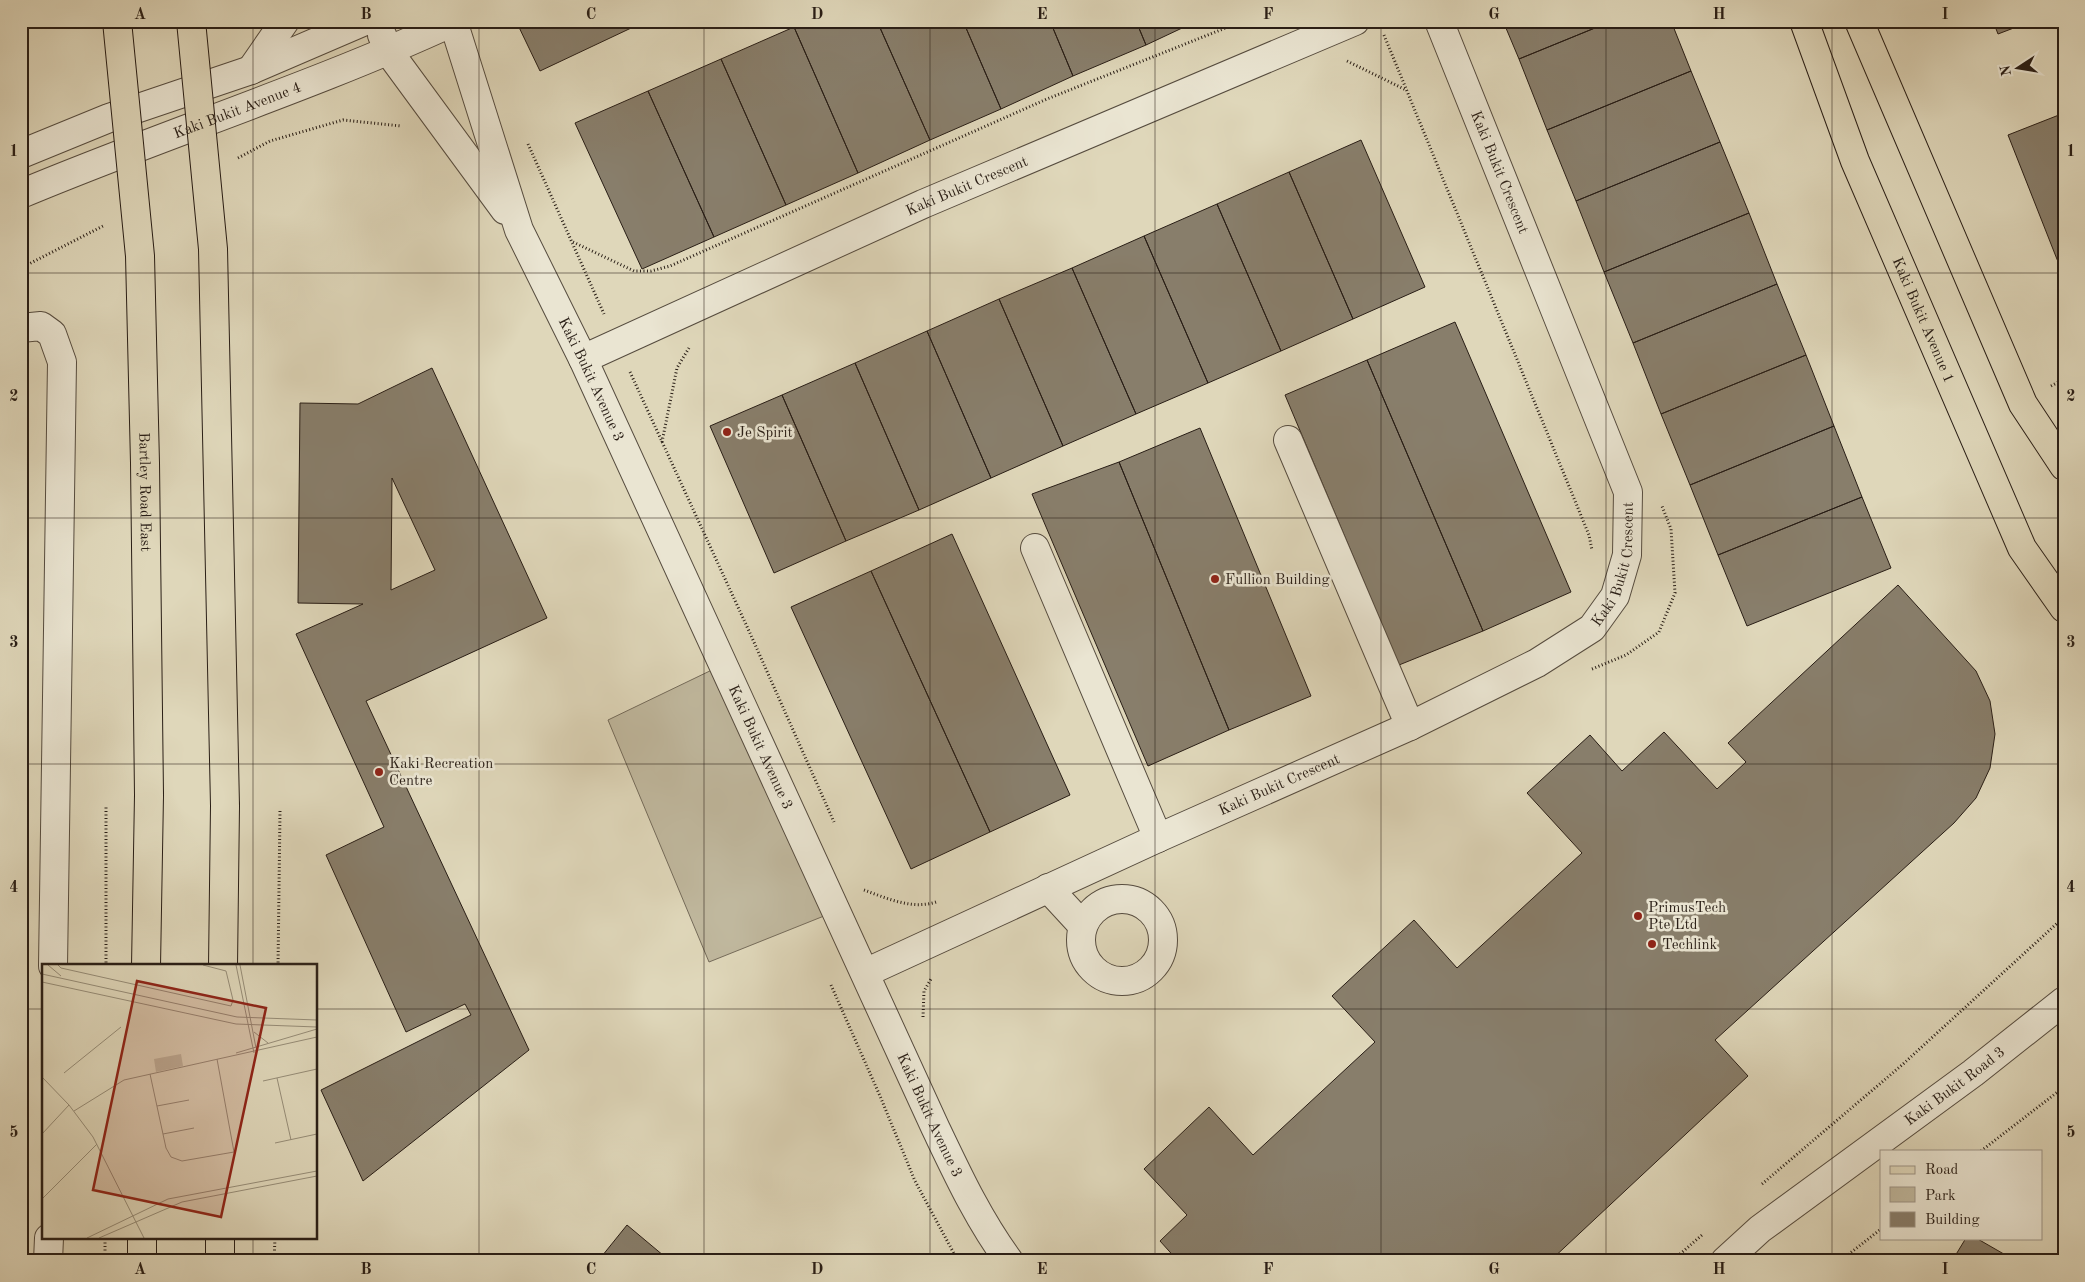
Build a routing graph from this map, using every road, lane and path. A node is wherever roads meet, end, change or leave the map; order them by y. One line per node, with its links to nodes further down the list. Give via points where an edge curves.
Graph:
1 (117, 21): 48 (main road, Bartley Road East, bridge, via 140,256 149,795)
2 (191, 21): 49 (main road, bridge, via 213,249 226,806)
3 (285, 21): 13 (street)
4 (364, 21): 13 (street)
5 (376, 21): 12 (street, Kaki Bukit Avenue 3)
6 (1243, 21): 21 (path, via 1047,99 670,266 634,271)
7 (1355, 21): 24 (street, Kaki Bukit Crescent, via 923,204)
8 (1439, 21): 34 (street, Kaki Bukit Crescent, via 1628,492 1627,555 1615,596 1592,628 1537,663)
9 (1804, 21): 32 (main road, Kaki Bukit Avenue 1, via 1855,161 2022,548)
10 (1859, 21): 29 (main road, via 2024,404)
11 (453, 22): 12 (street, Kaki Bukit Avenue 4); 20 (street, Kaki Bukit Avenue 3)
12 (389, 52): 18 (street, Kaki Bukit Avenue 4); 20 (street, Kaki Bukit Avenue 3)
13 (251, 70): 16 (street, via 109,118)
14 (407, 129): 17 (path, via 398,124 343,120 270,141)
15 (525, 136): 21 (path)
16 (21, 154)
17 (236, 159)
18 (22, 191)
19 (114, 221): 22 (path)
20 (519, 230): 25 (street, Kaki Bukit Avenue 3)
21 (572, 242): 24 (path)
22 (21, 268)
23 (21, 328): 46 (street, via 41,326 52,334 62,362)
24 (617, 343): 25 (street, Kaki Bukit Crescent); 37 (path)
25 (583, 359): 51 (street, Kaki Bukit Avenue 3)
26 (2064, 379): 27 (path)
27 (2046, 389)
28 (1288, 440): 34 (street)
29 (2064, 466)
30 (1660, 502): 33 (path, via 1671,529 1675,593 1659,632 1626,654)
31 (1035, 548): 38 (street)
32 (2064, 608)
33 (1589, 670)
34 (1410, 726): 38 (street, Kaki Bukit Crescent)
35 (106, 805): 47 (path)
36 (280, 811): 50 (path)
37 (836, 827)
38 (1158, 838): 39 (street, Kaki Bukit Crescent)
39 (1111, 859): 41 (street); 43 (street)
40 (860, 881): 42 (path)
41 (1048, 888): 45 (street); 51 (street)
42 (868, 898)
43 (1131, 900): 45 (street, via 1112,900 1103,904 1094,909); 45 (street, via 1151,910 1162,930 1162,952 1151,971 1131,981 1109,980 1091,968 1081,948)
44 (2064, 917): 60 (path, via 1902,1065)
45 (1083, 926)
46 (53, 964)
47 (106, 964)
48 (146, 964)
49 (223, 964)
50 (278, 964)
51 (865, 973): 74 (street, Kaki Bukit Avenue 3, via 975,1210)
52 (932, 976): 56 (path, via 924,991)
53 (828, 978): 73 (path, via 914,1181)
54 (2064, 1000): 76 (street, Kaki Bukit Road 3, via 1973,1073 1760,1229)
55 (919, 1009): 56 (path)
56 (923, 1017): 57 (path)
57 (926, 1026)
58 (2064, 1087): 59 (path)
59 (1983, 1150)
60 (1761, 1185)
61 (1709, 1229): 75 (path)
62 (1880, 1229): 77 (path)
63 (49, 1240): 68 (street)
64 (105, 1240): 69 (path)
65 (142, 1240): 70 (main road)
66 (220, 1240): 71 (main road)
67 (275, 1240): 72 (path)
68 (48, 1261)
69 (105, 1261)
70 (142, 1261)
71 (220, 1261)
72 (274, 1261)
73 (958, 1261)
74 (1009, 1261)
75 (1672, 1261)
76 (1725, 1261)
77 (1840, 1261)

